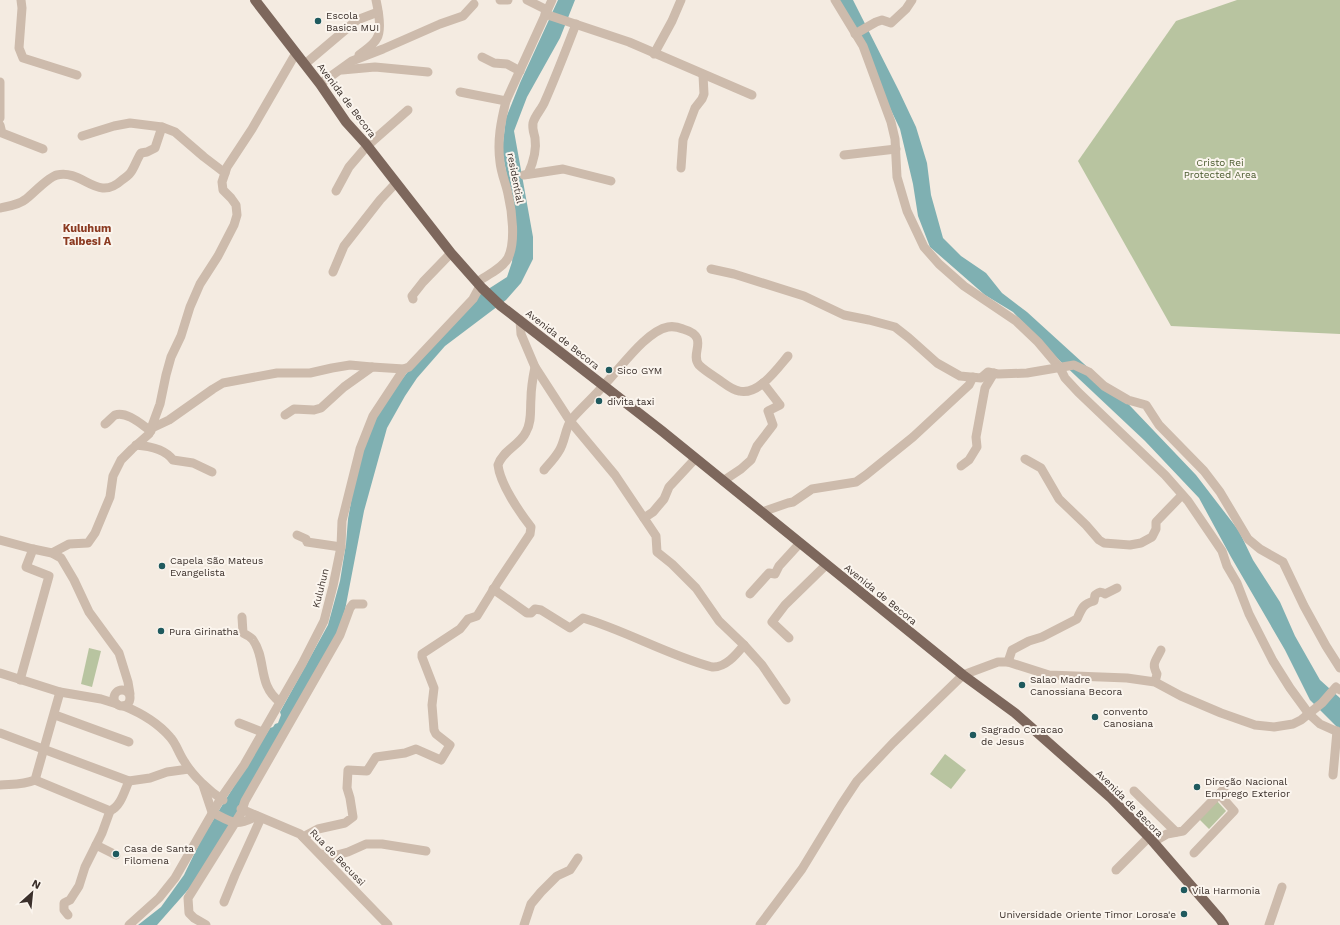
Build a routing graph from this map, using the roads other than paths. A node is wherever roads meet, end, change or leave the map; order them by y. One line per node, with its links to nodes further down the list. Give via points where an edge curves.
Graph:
1 (21, 0): 24 (street, via 19,48 23,58)
2 (255, 0): 16 (main road, Avenida de Becora)
3 (376, 0): 12 (street)
4 (500, 0): 5 (street)
5 (508, 0)
6 (527, 0): 13 (street)
7 (552, 0): 13 (street, residential)
8 (681, 0): 17 (street)
9 (835, 0): 15 (street)
10 (912, 0): 15 (street, via 891,23 882,20)
11 (474, 4): 19 (street, via 463,16)
12 (378, 12): 19 (street, via 378,37); 20 (street, via 357,20)
13 (547, 13): 14 (street); 22 (street, residential)
14 (573, 23): 17 (street); 42 (street, via 546,98 533,123 534,160 525,174 563,169)
15 (855, 34): 38 (street, via 863,46 891,122)
16 (296, 53): 20 (main road, Avenida de Becora); 41 (street)
17 (654, 54): 25 (street)
18 (482, 56): 22 (street, via 494,63 507,64)
19 (352, 61): 21 (street)
20 (305, 64): 27 (main road, Avenida de Becora)
21 (339, 70): 23 (street, via 375,68); 27 (street)
22 (520, 71): 30 (street, residential)
23 (428, 72)
24 (77, 75)
25 (703, 75): 29 (street); 40 (street, via 704,94 695,108 683,140)
26 (0, 82): 32 (street)
27 (320, 84): 36 (main road, Avenida de Becora, via 346,122)
28 (460, 92): 30 (street)
29 (752, 95)
30 (506, 101): 49 (street, residential, via 499,150 510,204 512,245 505,262)
31 (408, 110): 36 (street)
32 (0, 118)
33 (0, 125): 37 (street, via 2,133)
34 (162, 127): 35 (street, via 130,123); 41 (street, via 175,132); 45 (street, via 155,148 141,153 131,173 119,184 107,188 96,187 76,176 56,175 25,200)
35 (82, 136)
36 (367, 146): 43 (main road, Avenida de Becora); 44 (street, via 349,167)
37 (43, 149)
38 (896, 149): 39 (street); 55 (street, via 897,177 906,211 924,247 964,286 1016,321)
39 (844, 155)
40 (681, 168)
41 (225, 173): 64 (street, via 223,190 236,205 237,215 190,307)
42 (611, 181)
43 (395, 184): 46 (main road, Avenida de Becora); 48 (street, via 344,246)
44 (336, 191)
45 (0, 208)
46 (451, 253): 49 (main road, Avenida de Becora); 50 (street, via 423,282 412,296)
47 (711, 268): 58 (street, via 804,296 844,315 895,328 937,363 960,376)
48 (333, 272)
49 (480, 286): 51 (main road, Avenida de Becora); 56 (street, Kuluhun, via 473,299 409,367)
50 (413, 299)
51 (520, 320): 53 (street, via 521,334); 60 (main road, Avenida de Becora)
52 (788, 356): 59 (street)
53 (535, 367): 62 (street); 83 (street, via 528,430 498,465 514,504 531,527 531,532)
54 (372, 368): 56 (street); 61 (street, via 344,387 321,408 294,409); 64 (street, via 350,365 310,373 277,373 223,383 169,420)
55 (1060, 368): 57 (street, via 1027,373); 72 (street, via 1078,392 1165,475); 91 (street, via 1074,365 1128,400 1146,405 1159,425 1204,471 1220,492 1248,539 1282,562)
56 (404, 369): 78 (street, Kuluhun, via 373,416 360,448 342,521)
57 (994, 373): 58 (street, via 988,372 981,378); 68 (street, via 985,388 976,437 977,446 969,460)
58 (973, 377): 73 (street, via 969,385 919,432 856,482 812,489 793,502)
59 (763, 383): 60 (street, via 752,392 739,392 726,385 698,364 698,338 690,331 674,326 657,331 636,348); 71 (street, via 780,405 768,411 773,425 751,460)
60 (603, 386): 62 (street); 67 (main road, Avenida de Becora)
61 (285, 414)
62 (570, 421): 69 (street, via 559,451); 74 (street, via 615,476)
63 (105, 424): 64 (street, via 122,414)
64 (151, 429): 65 (street)
65 (136, 445): 70 (street, via 148,446 169,455 173,460 193,463); 80 (street, via 121,460 113,476 110,497 95,533 88,543 69,544)
66 (1025, 458): 72 (street, via 1041,468 1060,499 1104,543 1130,545 1152,537 1156,522)
67 (695, 459): 71 (main road, Avenida de Becora); 74 (street, via 669,487 664,499 653,512)
68 (961, 466)
69 (544, 470)
70 (212, 472)
71 (723, 481): 73 (main road, Avenida de Becora)
72 (1182, 495): 104 (street, via 1222,551 1227,566 1238,583 1249,614 1273,661)
73 (762, 512): 77 (main road, Avenida de Becora)
74 (644, 518): 88 (street, via 656,536 657,552 696,588 719,621)
75 (297, 536): 78 (street, via 306,539 307,542)
76 (0, 540): 79 (street)
77 (800, 543): 81 (main road, Avenida de Becora); 84 (street, via 779,566 776,574 769,573)
78 (341, 547): 103 (street, Kuluhun, via 324,621)
79 (33, 549): 80 (street); 95 (street, via 26,567 49,576)
80 (52, 553): 92 (street, via 64,562 92,616 119,653)
81 (826, 565): 87 (street, via 785,605 772,622); 94 (main road, Avenida de Becora)
82 (1117, 588): 90 (street, via 1105,594 1099,592 1095,595 1094,601 1086,604 1078,619 1012,650)
83 (494, 589): 88 (street, via 527,613 536,609 541,610 570,628 583,618 624,632 679,657 712,667 723,666); 126 (street, via 477,616 468,619 460,629 422,654 434,688 432,719 435,732 450,745 441,760 416,749 405,753 376,756 367,771 348,770 347,788 353,816 345,823 318,829)
84 (750, 594)
85 (363, 604): 120 (street, via 354,604 350,608 340,636)
86 (242, 617): 103 (street, via 243,633 253,640 259,652 265,681)
87 (789, 638)
88 (744, 645): 101 (street, via 762,665)
89 (1161, 650): 96 (street, via 1154,664 1157,674)
90 (1008, 662): 94 (street, via 998,662); 96 (street, via 1049,675 1126,678)
91 (1340, 668)
92 (124, 671): 99 (street); 102 (street)
93 (0, 673): 95 (street)
94 (963, 675): 127 (main road, Avenida de Becora, via 1015,713 1111,798); 142 (street, via 857,781 802,869)
95 (20, 680): 98 (street)
96 (1155, 682): 104 (street, via 1180,696 1255,726 1293,724)
97 (1340, 690): 104 (street, via 1336,687)
98 (60, 692): 100 (street); 105 (street)
99 (116, 692): 100 (street); 102 (street, via 114,699); 102 (street, via 125,690)
100 (101, 699): 102 (street)
101 (786, 700)
102 (125, 701): 112 (street, via 171,737)
103 (280, 702): 107 (street, Kuluhun)
104 (1309, 714): 108 (street, via 1320,724)
105 (55, 716): 110 (street); 111 (street)
106 (239, 723): 107 (street)
107 (262, 732): 119 (street, Kuluhun)
108 (1339, 732): 113 (street)
109 (0, 734): 111 (street)
110 (129, 742)
111 (43, 749): 114 (street); 115 (street)
112 (189, 769): 115 (street); 116 (street)
113 (1333, 775)
114 (35, 780): 117 (street); 121 (street)
115 (129, 781): 121 (street, via 119,804)
116 (202, 782): 119 (street); 122 (street)
117 (0, 785)
118 (1134, 791): 125 (street)
119 (222, 799): 122 (street, Kuluhun)
120 (242, 810): 123 (street, Rua de Becussi); 124 (street)
121 (110, 811): 128 (street)
122 (213, 813): 124 (street); 138 (street, Kuluhun, via 175,878 159,898)
123 (259, 817): 124 (street); 126 (street, Rua de Becussi); 136 (street)
124 (233, 823): 139 (street, via 188,898 189,913)
125 (1176, 832): 127 (street); 130 (street, via 1183,831 1221,791 1234,811)
126 (303, 837): 131 (street, Rua de Becussi)
127 (1151, 839): 134 (street); 143 (main road, Avenida de Becora)
128 (96, 845): 132 (street); 137 (street, via 75,893 64,903 64,910)
129 (426, 851): 131 (street, via 366,844 333,856)
130 (1194, 853)
131 (320, 854): 140 (street, Rua de Becussi)
132 (116, 855)
133 (578, 858): 141 (street, via 570,870 557,876 531,904)
134 (1116, 870)
135 (1282, 887): 144 (street)
136 (224, 902)
137 (68, 915)
138 (129, 925)
139 (206, 925)
140 (388, 925)
141 (524, 925)
142 (760, 925)
143 (1224, 925)
144 (1268, 925)

